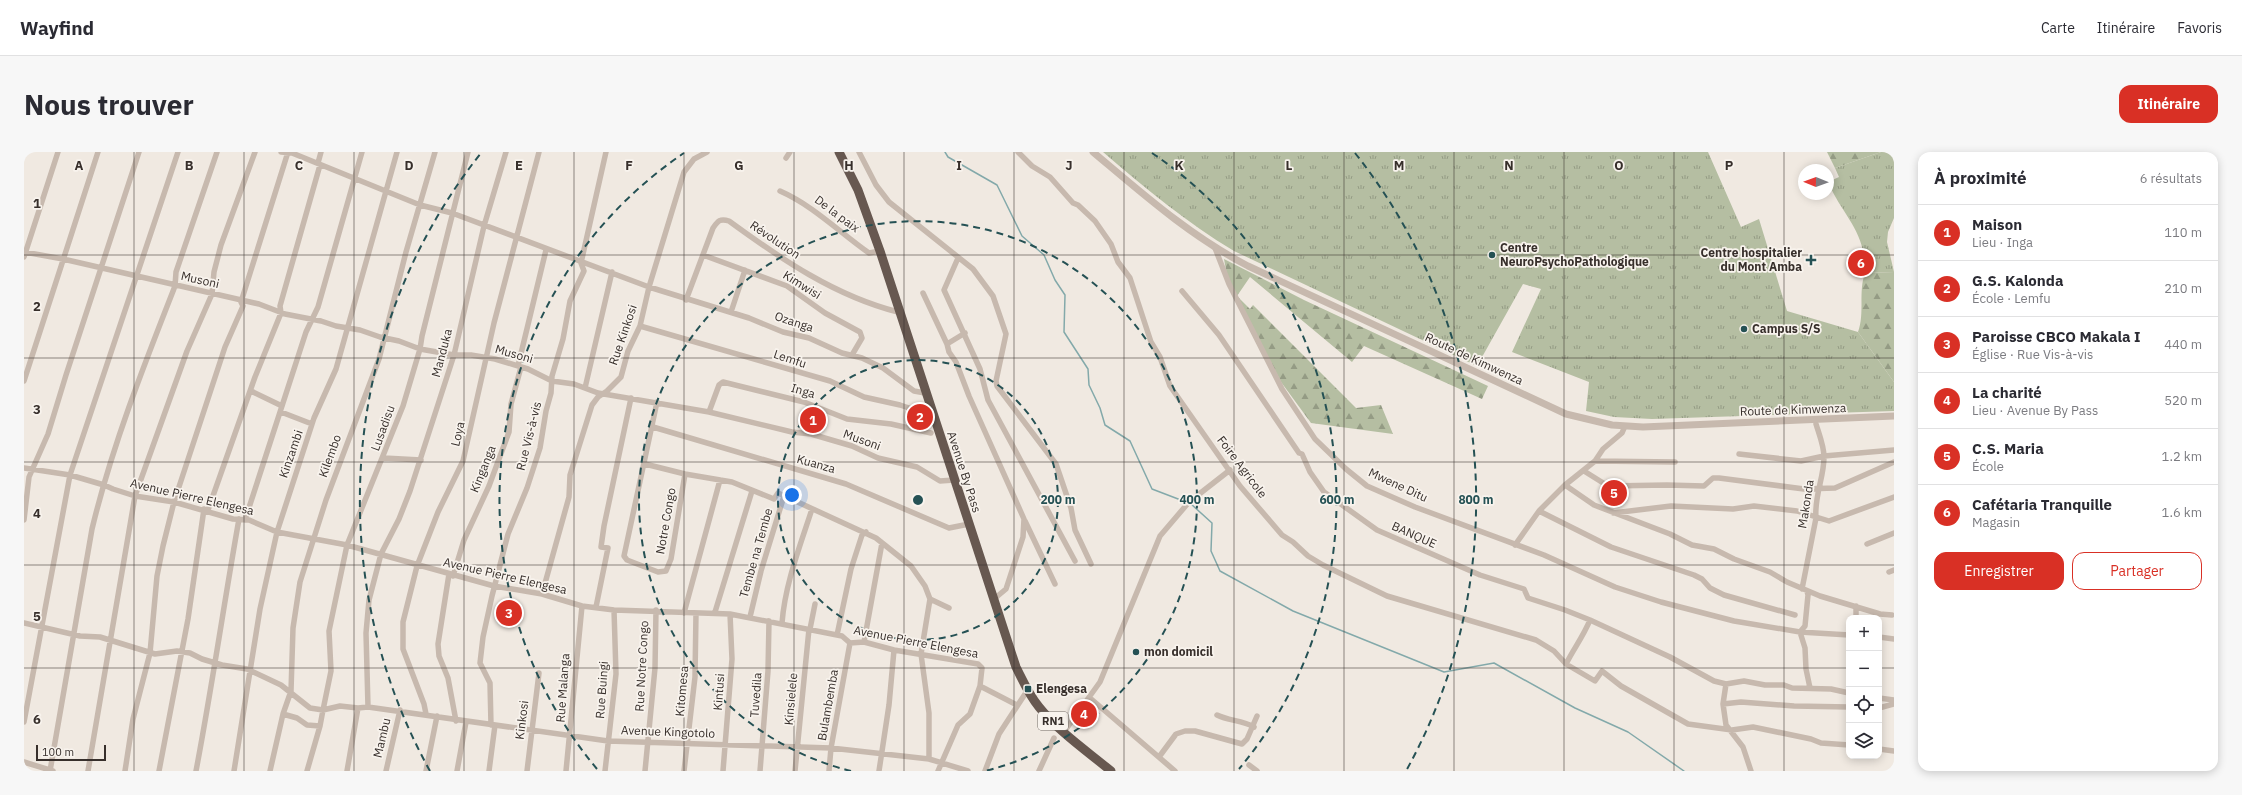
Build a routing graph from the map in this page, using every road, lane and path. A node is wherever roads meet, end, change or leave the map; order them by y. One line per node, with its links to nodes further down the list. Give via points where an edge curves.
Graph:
1 (58, 152): 34 (street)
2 (98, 152): 37 (street)
3 (139, 152): 39 (street)
4 (178, 152): 42 (street)
5 (217, 152): 43 (street, via 176,272)
6 (255, 152): 47 (street, via 221,245 214,272)
7 (286, 152): 23 (street, Ozanga); 49 (street)
8 (321, 152): 23 (street)
9 (362, 152): 24 (street)
10 (397, 152): 25 (street, Kinzambi)
11 (435, 152): 27 (street, Kilembo)
12 (468, 152): 28 (street, Lusadisu)
13 (506, 152): 29 (street, Manduka)
14 (539, 152): 30 (street, Loya)
15 (606, 152): 38 (street, Rue Vis-à-vis)
16 (707, 152): 44 (street, Rue Kinkosi, via 694,159 684,172)
17 (790, 152): 22 (street)
18 (839, 152): 33 (highway, Avenue By Pass / RN1, via 858,190)
19 (859, 152): 36 (street, via 876,185 889,202)
20 (1018, 152): 92 (street, Foire Agricole, via 1032,166 1050,177 1073,203 1095,221 1111,244 1118,262 1135,289 1151,342 1160,357 1169,384)
21 (1093, 152): 31 (street, Route de Kimwenza, via 1168,216)
22 (786, 158)
23 (319, 164): 24 (street, Ozanga); 52 (street, via 280,306)
24 (355, 178): 25 (street, Ozanga); 53 (street, via 320,301)
25 (386, 190): 27 (street, Ozanga); 55 (street, Kinzambi)
26 (780, 191): 33 (street, De la paix, via 817,212 869,253)
27 (420, 204): 28 (street, Ozanga); 57 (street, Kilembo)
28 (452, 213): 29 (street, Ozanga); 59 (street, Lusadisu)
29 (484, 226): 30 (street, Ozanga); 60 (street, Manduka)
30 (517, 238): 32 (street, Ozanga); 62 (street, Loya, via 494,323)
31 (1215, 248): 78 (street, Route de Kimwenza, via 1248,266 1561,412 1593,421); 123 (street, Mwene Ditu, via 1229,284 1280,387 1315,439 1367,486)
32 (546, 250): 38 (street, Ozanga); 63 (street, Kinganga)
33 (880, 251): 51 (highway, Avenue By Pass / RN1)
34 (25, 254): 37 (street, Musoni)
35 (703, 255): 40 (street, Kimwisi); 48 (street, Révolution); 51 (street, Révolution, via 713,228 718,221 726,220 813,279 881,308)
36 (958, 258): 56 (street, via 944,290); 126 (street, via 973,269 993,296 1006,334 997,386 1056,464 1071,508 1075,530)
37 (63, 259): 39 (street, Musoni); 64 (street)
38 (581, 263): 41 (street, Ozanga); 65 (street, Rue Vis-à-vis, via 584,271 568,308)
39 (100, 268): 42 (street, Musoni); 91 (street, via 48,434)
40 (745, 270): 50 (street); 61 (street, Kimwisi, via 787,286 825,313 860,332 862,338)
41 (612, 272): 44 (street, Ozanga); 66 (street)
42 (138, 277): 43 (street, Musoni); 95 (street)
43 (175, 286): 47 (street, Musoni); 98 (street, via 138,381)
44 (649, 287): 48 (street, Ozanga); 54 (street, Rue Kinkosi)
45 (1182, 291): 150 (street, BANQUE, via 1219,335 1302,454 1322,490 1336,502 1380,532 1480,575 1524,589 1528,598)
46 (923, 293): 58 (street)
47 (212, 294): 49 (street, Musoni); 102 (street, via 187,351)
48 (686, 300): 50 (street, Ozanga)
49 (241, 302): 52 (street, Musoni, via 259,304); 105 (street, via 243,306 225,347)
50 (731, 312): 61 (street, Ozanga, via 783,332 809,338 842,354)
51 (898, 312): 68 (highway, Avenue By Pass / RN1)
52 (281, 313): 53 (street, Musoni); 67 (street)
53 (312, 320): 55 (street, Musoni); 72 (street)
54 (640, 326): 69 (street, Rue Kinkosi, via 628,351 621,377); 74 (street, Lemfu, via 830,381 864,397)
55 (348, 328): 57 (street, Musoni); 76 (street, Kinzambi, via 336,369)
56 (965, 333): 58 (street); 125 (street, via 980,369 988,400)
57 (385, 338): 59 (street, Musoni, via 408,343); 119 (street, Kilembo)
58 (947, 344): 112 (street)
59 (420, 349): 60 (street, Musoni); 84 (street, Lusadisu)
60 (454, 355): 62 (street, Musoni); 85 (street, Manduka)
61 (852, 355): 68 (street, Ozanga, via 883,368 914,391)
62 (488, 358): 63 (street, Musoni); 127 (street, Loya, via 461,468 438,512)
63 (519, 367): 65 (street, Musoni, via 536,372); 128 (street, Kinganga, via 511,404 509,432)
64 (24, 381)
65 (552, 382): 66 (street, Musoni); 130 (street, Rue Vis-à-vis, via 540,448 508,534)
66 (585, 388): 69 (street, Musoni)
67 (251, 392): 72 (street); 107 (street)
68 (925, 393): 74 (highway, Avenue By Pass / RN1)
69 (602, 394): 70 (street, Musoni); 132 (street, Rue Kinkosi, via 592,405 570,475 569,497)
70 (631, 398): 71 (street, Musoni); 138 (street, via 601,547 608,548)
71 (657, 402): 73 (street, Musoni); 79 (street)
72 (281, 409): 76 (street); 114 (street)
73 (708, 412): 80 (street, Inga, via 719,385 723,382 804,402 847,419 891,424); 97 (street, Musoni, via 792,432 811,434 852,446 878,458 917,467 940,481)
74 (932, 414): 97 (highway, Avenue By Pass / RN1)
75 (1894, 416): 78 (street, Route de Kimwenza, via 1680,426)
76 (312, 424): 116 (street, Kinzambi)
77 (1816, 424): 83 (street, Makonda)
78 (1626, 426): 86 (street)
79 (652, 428): 89 (street); 115 (street, Kuanza, via 846,484 949,528)
80 (931, 433)
81 (1894, 450): 83 (street)
82 (1739, 454): 83 (street, via 1800,461)
83 (1824, 456): 100 (street, Makonda, via 1822,481)
84 (384, 458): 85 (street); 122 (street, Lusadisu)
85 (421, 460): 124 (street, Manduka, via 399,519)
86 (1595, 461): 87 (street); 93 (street)
87 (1675, 462)
88 (1894, 462): 100 (street, via 1835,488)
89 (645, 464): 94 (street); 94 (street, Notre Congo, via 624,556 627,560 658,572 666,571 671,559)
90 (24, 468): 91 (street, Avenue Pierre Elengesa)
91 (34, 470): 95 (street, Avenue Pierre Elengesa); 113 (street, via 28,482)
92 (1230, 470): 170 (street, Foire Agricole, via 1240,486 1282,535 1323,565 1387,596 1536,640 1554,651); 179 (street, via 1189,502 1160,536 1106,669)
93 (1584, 471): 99 (street); 100 (street, via 1608,486 1704,486 1713,478 1719,478 1804,489)
94 (685, 474): 96 (street)
95 (70, 475): 98 (street, Avenue Pierre Elengesa); 154 (street)
96 (720, 480): 101 (street); 142 (street)
97 (954, 480): 115 (highway, Avenue By Pass / RN1)
98 (104, 484): 102 (street, Avenue Pierre Elengesa, via 113,490); 157 (street, via 92,529)
99 (1566, 485): 108 (street); 109 (street, via 1594,505)
100 (1818, 488): 110 (street, Makonda)
101 (752, 491): 103 (street, via 774,499 778,493); 143 (street)
102 (135, 496): 105 (street, Avenue Pierre Elengesa); 162 (street)
103 (784, 496): 106 (street); 149 (street, Tembe na Tembe)
104 (1894, 498): 110 (street, via 1829,521)
105 (174, 502): 107 (street, Avenue Pierre Elengesa); 167 (street, via 157,576)
106 (812, 509): 117 (street); 153 (street, via 789,582)
107 (206, 510): 111 (street, Avenue Pierre Elengesa); 166 (street)
108 (1540, 511): 123 (street); 146 (street, via 1604,544 1694,575 1720,593)
109 (1613, 513): 110 (street, via 1671,506 1733,509 1754,506 1797,511); 131 (street, via 1692,544 1714,549 1770,572)
110 (1816, 518): 131 (street, Makonda)
111 (239, 519): 114 (street, Avenue Pierre Elengesa); 169 (street)
112 (1024, 519): 129 (street); 134 (street, via 1023,537 1006,589)
113 (24, 520)
114 (245, 520): 116 (street, Avenue Pierre Elengesa)
115 (969, 524): 134 (highway, Avenue By Pass / RN1)
116 (277, 532): 119 (street, Avenue Pierre Elengesa); 171 (street, Kinzambi, via 260,609)
117 (866, 532): 120 (street); 158 (street, via 862,535 850,569)
118 (1894, 533): 121 (street)
119 (314, 540): 122 (street, Avenue Pierre Elengesa); 178 (street, Kilembo, via 298,591 293,628)
120 (882, 543): 133 (street, via 911,566 925,586); 163 (street)
121 (1867, 544)
122 (348, 545): 124 (street, Avenue Pierre Elengesa); 189 (street, Lusadisu, via 329,631 331,671)
123 (1515, 545): 156 (street, Mwene Ditu, via 1544,555 1615,587 1661,602 1729,620)
124 (381, 554): 127 (street, Avenue Pierre Elengesa); 185 (street, via 367,615)
125 (1075, 561)
126 (1091, 564)
127 (417, 566): 128 (street, Avenue Pierre Elengesa); 192 (street, Loya, via 402,640)
128 (451, 575): 130 (street, Avenue Pierre Elengesa); 196 (street, Kinganga, via 438,656 448,678)
129 (1055, 584)
130 (494, 586): 132 (street, Avenue Pierre Elengesa); 199 (street, Rue Vis-à-vis, via 480,656 482,669 490,683)
131 (1804, 590): 137 (street); 156 (street, Makonda, via 1808,595 1805,626)
132 (542, 594): 136 (street, Avenue Pierre Elengesa)
133 (930, 599): 139 (street); 168 (street)
134 (994, 599): 176 (highway, Avenue By Pass / RN1, via 1016,667)
135 (815, 604): 155 (street, Kinsielele)
136 (582, 606): 138 (street, Avenue Pierre Elengesa); 205 (street, Rue Malanga)
137 (1856, 606): 147 (street); 148 (street)
138 (596, 607): 140 (street, Avenue Pierre Elengesa)
139 (949, 608)
140 (614, 610): 141 (street, Avenue Pierre Elengesa); 207 (street, Rue Buingi, via 616,674)
141 (656, 610): 142 (street, Avenue Pierre Elengesa); 208 (street, Rue Notre Congo, via 655,668)
142 (684, 612): 144 (street, Avenue Pierre Elengesa)
143 (715, 612): 144 (street, Avenue Pierre Elengesa); 145 (street, Avenue Pierre Elengesa)
144 (696, 613): 209 (street, Kitomesa, via 696,677)
145 (730, 614): 149 (street, Avenue Pierre Elengesa); 211 (street, Kintusi, via 732,658)
146 (1795, 615)
147 (1856, 615)
148 (1892, 615)
149 (750, 616): 151 (street, Avenue Pierre Elengesa)
150 (1590, 620): 170 (street); 173 (street, BANQUE, via 1670,657 1714,681)
151 (769, 621): 153 (street, Avenue Pierre Elengesa); 212 (street, Tuvedila)
152 (24, 623): 154 (street)
153 (782, 623): 155 (street, Avenue Pierre Elengesa)
154 (40, 627): 157 (street); 197 (street)
155 (809, 629): 158 (street, Avenue Pierre Elengesa); 213 (street, Kinsielele)
156 (1800, 632): 159 (street, Mwene Ditu); 175 (street, via 1805,648)
157 (74, 633): 162 (street, via 100,637); 223 (street)
158 (837, 635): 164 (street, Avenue Pierre Elengesa)
159 (1846, 636)
160 (1882, 637): 161 (street)
161 (1894, 639)
162 (111, 642): 167 (street); 224 (street)
163 (864, 642): 164 (street, Avenue Pierre Elengesa); 165 (street, Avenue Pierre Elengesa)
164 (850, 643): 214 (street, Bulambemba)
165 (894, 650): 168 (street, Avenue Pierre Elengesa); 217 (street)
166 (182, 651): 167 (street); 169 (street); 226 (street)
167 (150, 653): 225 (street, via 133,719)
168 (921, 654): 174 (street, Avenue Pierre Elengesa, via 980,665); 219 (street, via 929,713)
169 (216, 663): 171 (street); 227 (street)
170 (1566, 664): 202 (street, Foire Agricole, via 1595,681 1602,672 1621,686 1688,724)
171 (251, 670): 178 (street); 228 (street, Kinzambi)
172 (539, 672): 203 (street, Kinkosi)
173 (1726, 684): 175 (street, via 1744,681); 182 (street)
174 (980, 686): 184 (street); 221 (street, via 970,714 958,725)
175 (1810, 688): 177 (street)
176 (1028, 691): 184 (street); 204 (highway, Avenue By Pass / RN1, via 1039,708)
177 (1846, 692)
178 (291, 693): 189 (street, via 310,708); 191 (street, Kilembo)
179 (1090, 698): 204 (street); 218 (street)
180 (1882, 698): 181 (street)
181 (1894, 700)
182 (1723, 704): 186 (street, via 1741,702); 202 (street, via 1726,726)
183 (1894, 704): 187 (street)
184 (1017, 705): 248 (street, via 999,734)
185 (368, 706): 188 (street, Avenue Kingotolo); 190 (street, Avenue Kingotolo)
186 (1846, 707)
187 (1882, 707)
188 (358, 708): 189 (street, Avenue Kingotolo, via 340,706); 231 (street)
189 (323, 710): 200 (street, Lusadisu)
190 (400, 710): 192 (street, Avenue Kingotolo); 232 (street, Mambu)
191 (283, 714): 200 (street, via 297,718 306,725); 229 (street, Kilembo)
192 (426, 714): 194 (street, Avenue Kingotolo)
193 (1217, 715): 201 (street)
194 (437, 716): 196 (street, Avenue Kingotolo); 233 (street)
195 (1258, 716): 201 (street)
196 (456, 721): 198 (street, Avenue Kingotolo)
197 (24, 722)
198 (466, 722): 199 (street, Avenue Kingotolo); 234 (street)
199 (493, 725): 203 (street, Avenue Kingotolo); 235 (street, Rue Vis-à-vis)
200 (320, 726): 230 (street)
201 (1254, 727): 218 (street, via 1242,744 1185,730 1176,734)
202 (1732, 730): 210 (street, via 1753,727 1821,743); 253 (street, via 1743,746)
203 (532, 731): 205 (street, Avenue Kingotolo); 236 (street, Kinkosi)
204 (1064, 732): 250 (highway, Avenue By Pass / RN1)
205 (570, 735): 207 (street, Avenue Kingotolo); 237 (street, Rue Malanga)
206 (1054, 738): 249 (street)
207 (608, 741): 208 (street, Avenue Kingotolo); 238 (street, Rue Buingi)
208 (648, 742): 209 (street, Avenue Kingotolo); 239 (street, Rue Notre Congo)
209 (688, 742): 211 (street, Avenue Kingotolo); 240 (street, Kitomesa)
210 (1846, 745)
211 (726, 746): 212 (street, Avenue Kingotolo); 241 (street, Kintusi)
212 (763, 746): 213 (street, Avenue Kingotolo); 242 (street, Tuvedila)
213 (798, 746): 214 (street, Avenue Kingotolo); 243 (street, Kinsielele)
214 (831, 748): 217 (street, Avenue Kingotolo); 244 (street, Bulambemba)
215 (1882, 750): 216 (street)
216 (1894, 751)
217 (882, 755): 219 (street, Avenue Kingotolo); 245 (street)
218 (1159, 757): 251 (street)
219 (929, 759): 221 (street, Avenue Kingotolo)
220 (24, 762): 223 (street)
221 (941, 762): 246 (street); 247 (street, Avenue Kingotolo)
222 (1249, 765): 252 (street)
223 (51, 771)
224 (88, 771)
225 (125, 771)
226 (159, 771)
227 (196, 771)
228 (234, 771)
229 (270, 771)
230 (307, 771)
231 (347, 771)
232 (386, 771)
233 (426, 771)
234 (458, 771)
235 (489, 771)
236 (527, 771)
237 (566, 771)
238 (605, 771)
239 (645, 771)
240 (684, 771)
241 (723, 771)
242 (760, 771)
243 (795, 771)
244 (829, 771)
245 (879, 771)
246 (938, 771)
247 (968, 771)
248 (985, 771)
249 (1039, 771)
250 (1111, 771)
251 (1175, 771)
252 (1257, 771)
253 (1751, 771)

